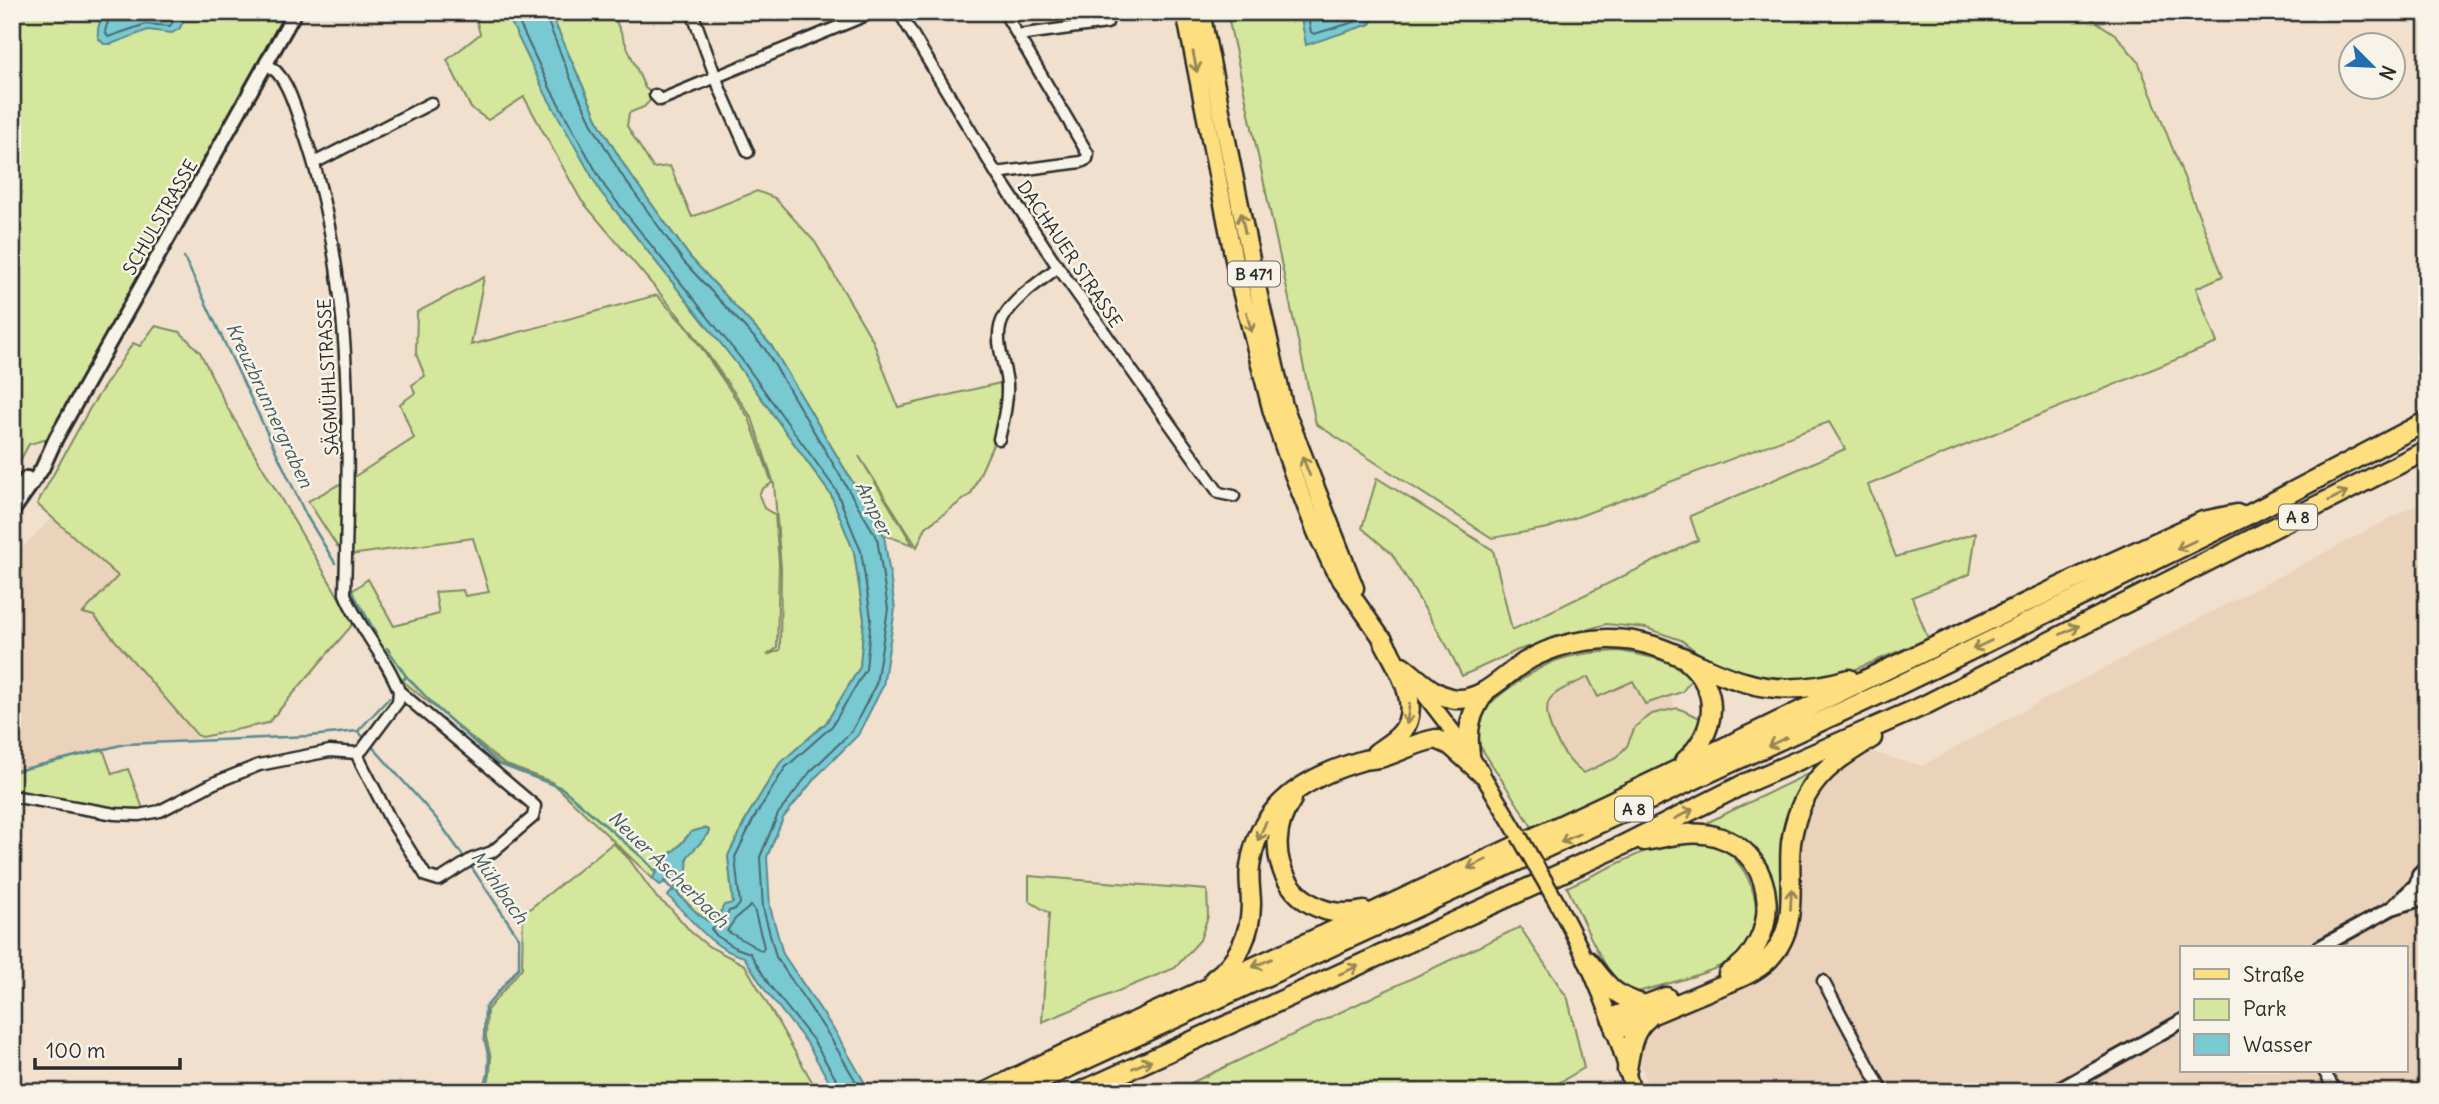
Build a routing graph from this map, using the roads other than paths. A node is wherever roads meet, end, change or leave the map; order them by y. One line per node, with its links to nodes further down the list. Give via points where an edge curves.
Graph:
1 (295, 12): 10 (street, SCHULSTRASSE)
2 (692, 12): 11 (street)
3 (874, 12): 11 (street)
4 (899, 12): 16 (street, DACHAUER STRASSE)
5 (1004, 12): 9 (street)
6 (1105, 12): 9 (street, via 1107,23)
7 (1185, 12): 26 (highway, B 471, one-way to 26, via 1237,275 1272,412 1316,532 1334,570)
8 (1201, 12): 26 (highway, B 471, one-way to 8, via 1284,406)
9 (1018, 35): 16 (street, via 1088,154 1081,162)
10 (265, 64): 15 (street, SÄGMÜHLSTRASSE, via 282,79); 19 (street, SCHULSTRASSE)
11 (717, 78): 12 (street, via 660,100); 14 (street)
12 (654, 95)
13 (431, 103): 15 (street)
14 (748, 152)
15 (314, 163): 31 (street, SÄGMÜHLSTRASSE, via 332,233 343,314 348,409 345,594)
16 (996, 173): 17 (street, DACHAUER STRASSE)
17 (1058, 267): 20 (street, via 1003,317 997,336 1007,385); 22 (street, DACHAUER STRASSE, via 1219,493)
18 (2427, 421): 25 (highway, A 8)
19 (56, 438): 23 (street, SCHULSTRASSE); 24 (street, SCHULSTRASSE, via 42,469)
20 (999, 439)
21 (2427, 450): 33 (highway, A 8, one-way to 21)
22 (1234, 496)
23 (12, 498)
24 (12, 512)
25 (2248, 514): 30 (highway, via 2203,520); 58 (highway, A 8, one-way to 58, via 1891,689)
26 (1363, 610): 27 (highway, B 471)
27 (1383, 640): 29 (highway, B 471); 35 (highway, one-way to 35, via 1410,707 1405,728)
28 (1681, 655): 30 (highway, via 1735,680 1771,688 1830,685); 32 (highway, via 1644,642 1573,643 1533,657); 37 (highway, via 1706,685 1711,710 1697,750)
29 (1402, 666): 32 (highway, via 1448,697 1467,699); 36 (main road, B 471)
30 (1896, 666): 37 (highway)
31 (399, 691): 34 (street, via 398,702); 34 (street, SÄGMÜHLSTRASSE, via 535,806 533,817 492,852 439,880 426,876 390,819)
32 (1486, 691): 36 (highway, via 1469,722)
33 (1923, 706): 41 (highway, A 8, one-way to 33, via 1744,784); 51 (highway, one-way to 33, via 1756,970 1777,949 1788,925 1791,842 1806,796 1838,759)
34 (359, 752): 40 (street, via 330,751 259,765 160,811 139,816)
35 (1381, 753): 38 (highway, via 1436,739 1450,745); 39 (highway)
36 (1470, 754): 38 (main road, B 471)
37 (1672, 771): 45 (highway, one-way to 45)
38 (1480, 772): 48 (main road, B 471, bridge)
39 (1308, 784): 45 (highway, via 1291,801 1279,829 1278,856 1289,885 1312,904 1340,914); 50 (highway, one-way to 50, via 1291,792 1262,830 1250,868 1251,907 1243,943 1233,961)
40 (12, 796)
41 (1623, 845): 51 (highway, via 1689,832 1717,836 1745,854 1768,904 1758,946 1740,967); 59 (highway, A 8, one-way to 41)
42 (2427, 866): 43 (street)
43 (2417, 884): 44 (street); 46 (street)
44 (2425, 899): 46 (street)
45 (1391, 904): 50 (highway, one-way to 50)
46 (2392, 908): 47 (street)
47 (2323, 946)
48 (1588, 961): 51 (highway, via 1620,997); 53 (main road, B 471)
49 (1823, 981): 60 (street)
50 (1191, 995): 57 (highway)
51 (1649, 1009): 53 (highway); 54 (highway, via 1637,1028)
52 (2180, 1022): 61 (street)
53 (1613, 1024): 54 (main road, B 471)
54 (1627, 1070): 56 (main road, B 471)
55 (2325, 1072): 62 (street)
56 (1633, 1091)
57 (986, 1092)
58 (1015, 1092)
59 (1080, 1092)
60 (1883, 1092)
61 (2055, 1092)
62 (2341, 1092)

